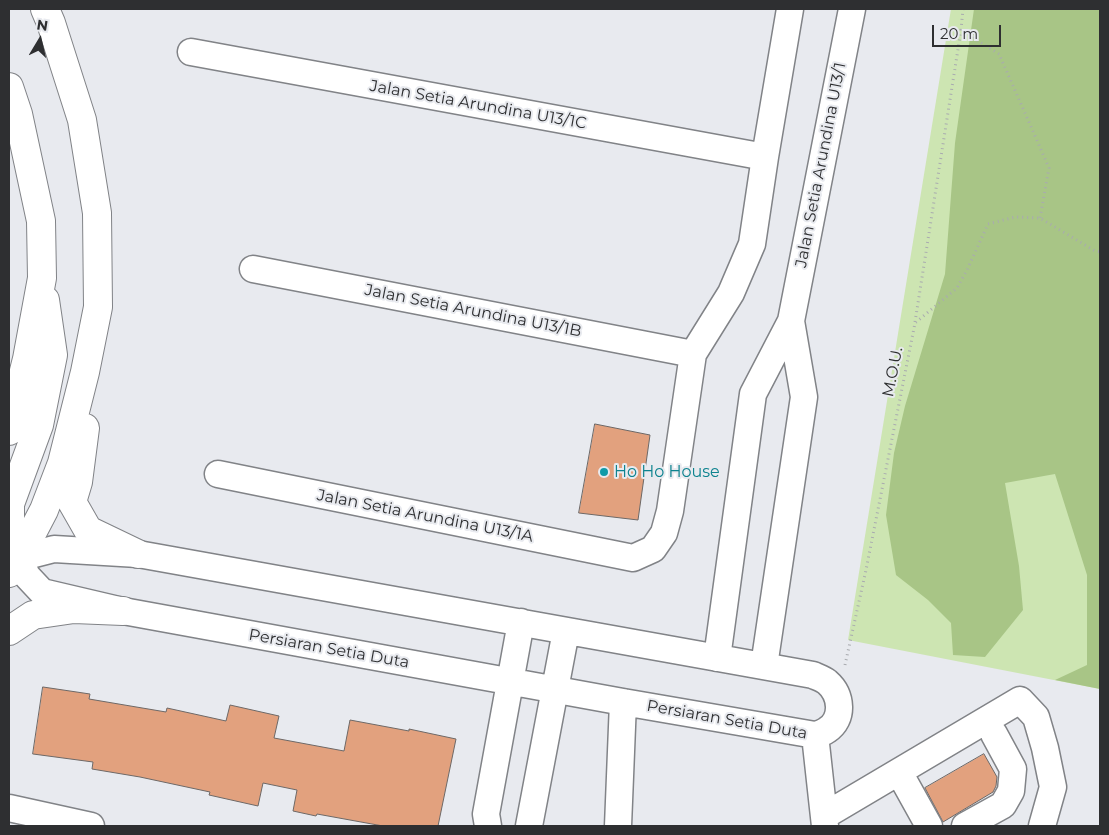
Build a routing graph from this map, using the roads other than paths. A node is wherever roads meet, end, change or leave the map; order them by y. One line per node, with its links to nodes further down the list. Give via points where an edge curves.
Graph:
1 (45, 9): 11 (main road, via 82,120 97,213 98,307)
2 (790, 9): 6 (street)
3 (852, 9): 9 (street, Jalan Setia Arundina U13/1)
4 (191, 52): 6 (street, Jalan Setia Arundina U13/1C)
5 (9, 87): 8 (main road, via 41,221)
6 (765, 157): 10 (street, via 752,244 731,294)
7 (253, 269): 10 (street, Jalan Setia Arundina U13/1B)
8 (42, 278): 12 (main road); 15 (main road, via 53,355 39,425 10,504)
9 (791, 321): 20 (street, via 754,394); 21 (street, via 804,397)
10 (693, 354): 13 (street, Jalan Setia Arundina U13/1A, via 670,512 664,533 653,549 633,558)
11 (85, 372): 14 (main road, via 85,438 72,502 88,530); 15 (main road, via 62,463 44,510)
12 (9, 431)
13 (218, 474)
14 (138, 554): 15 (street, Persiaran Setia Duta, via 54,549); 17 (street, Persiaran Setia Duta)
15 (12, 564): 16 (street, Persiaran Setia Duta, via 42,592)
16 (123, 611): 18 (main road, via 74,609 33,615); 22 (street, Persiaran Setia Duta)
17 (521, 622): 19 (street, Persiaran Setia Duta); 22 (street)
18 (9, 631)
19 (566, 631): 20 (street, Persiaran Setia Duta); 23 (street)
20 (717, 658): 21 (street, Persiaran Setia Duta)
21 (764, 666): 26 (street, Persiaran Setia Duta, via 813,675 835,690 840,704 836,720)
22 (510, 682): 23 (street, Persiaran Setia Duta); 31 (street, via 486,814)
23 (555, 690): 24 (street, Persiaran Setia Duta); 32 (street)
24 (623, 702): 26 (street, Persiaran Setia Duta); 33 (street)
25 (994, 734): 35 (street, via 1013,769 1010,791 1002,805)
26 (815, 735): 29 (street)
27 (899, 772): 29 (street); 34 (street); 36 (street, via 1020,700 1036,717 1053,787)
28 (9, 808): 30 (street)
29 (824, 821)
30 (91, 826)
31 (488, 826)
32 (529, 826)
33 (618, 826)
34 (929, 826)
35 (965, 826)
36 (1042, 826)

